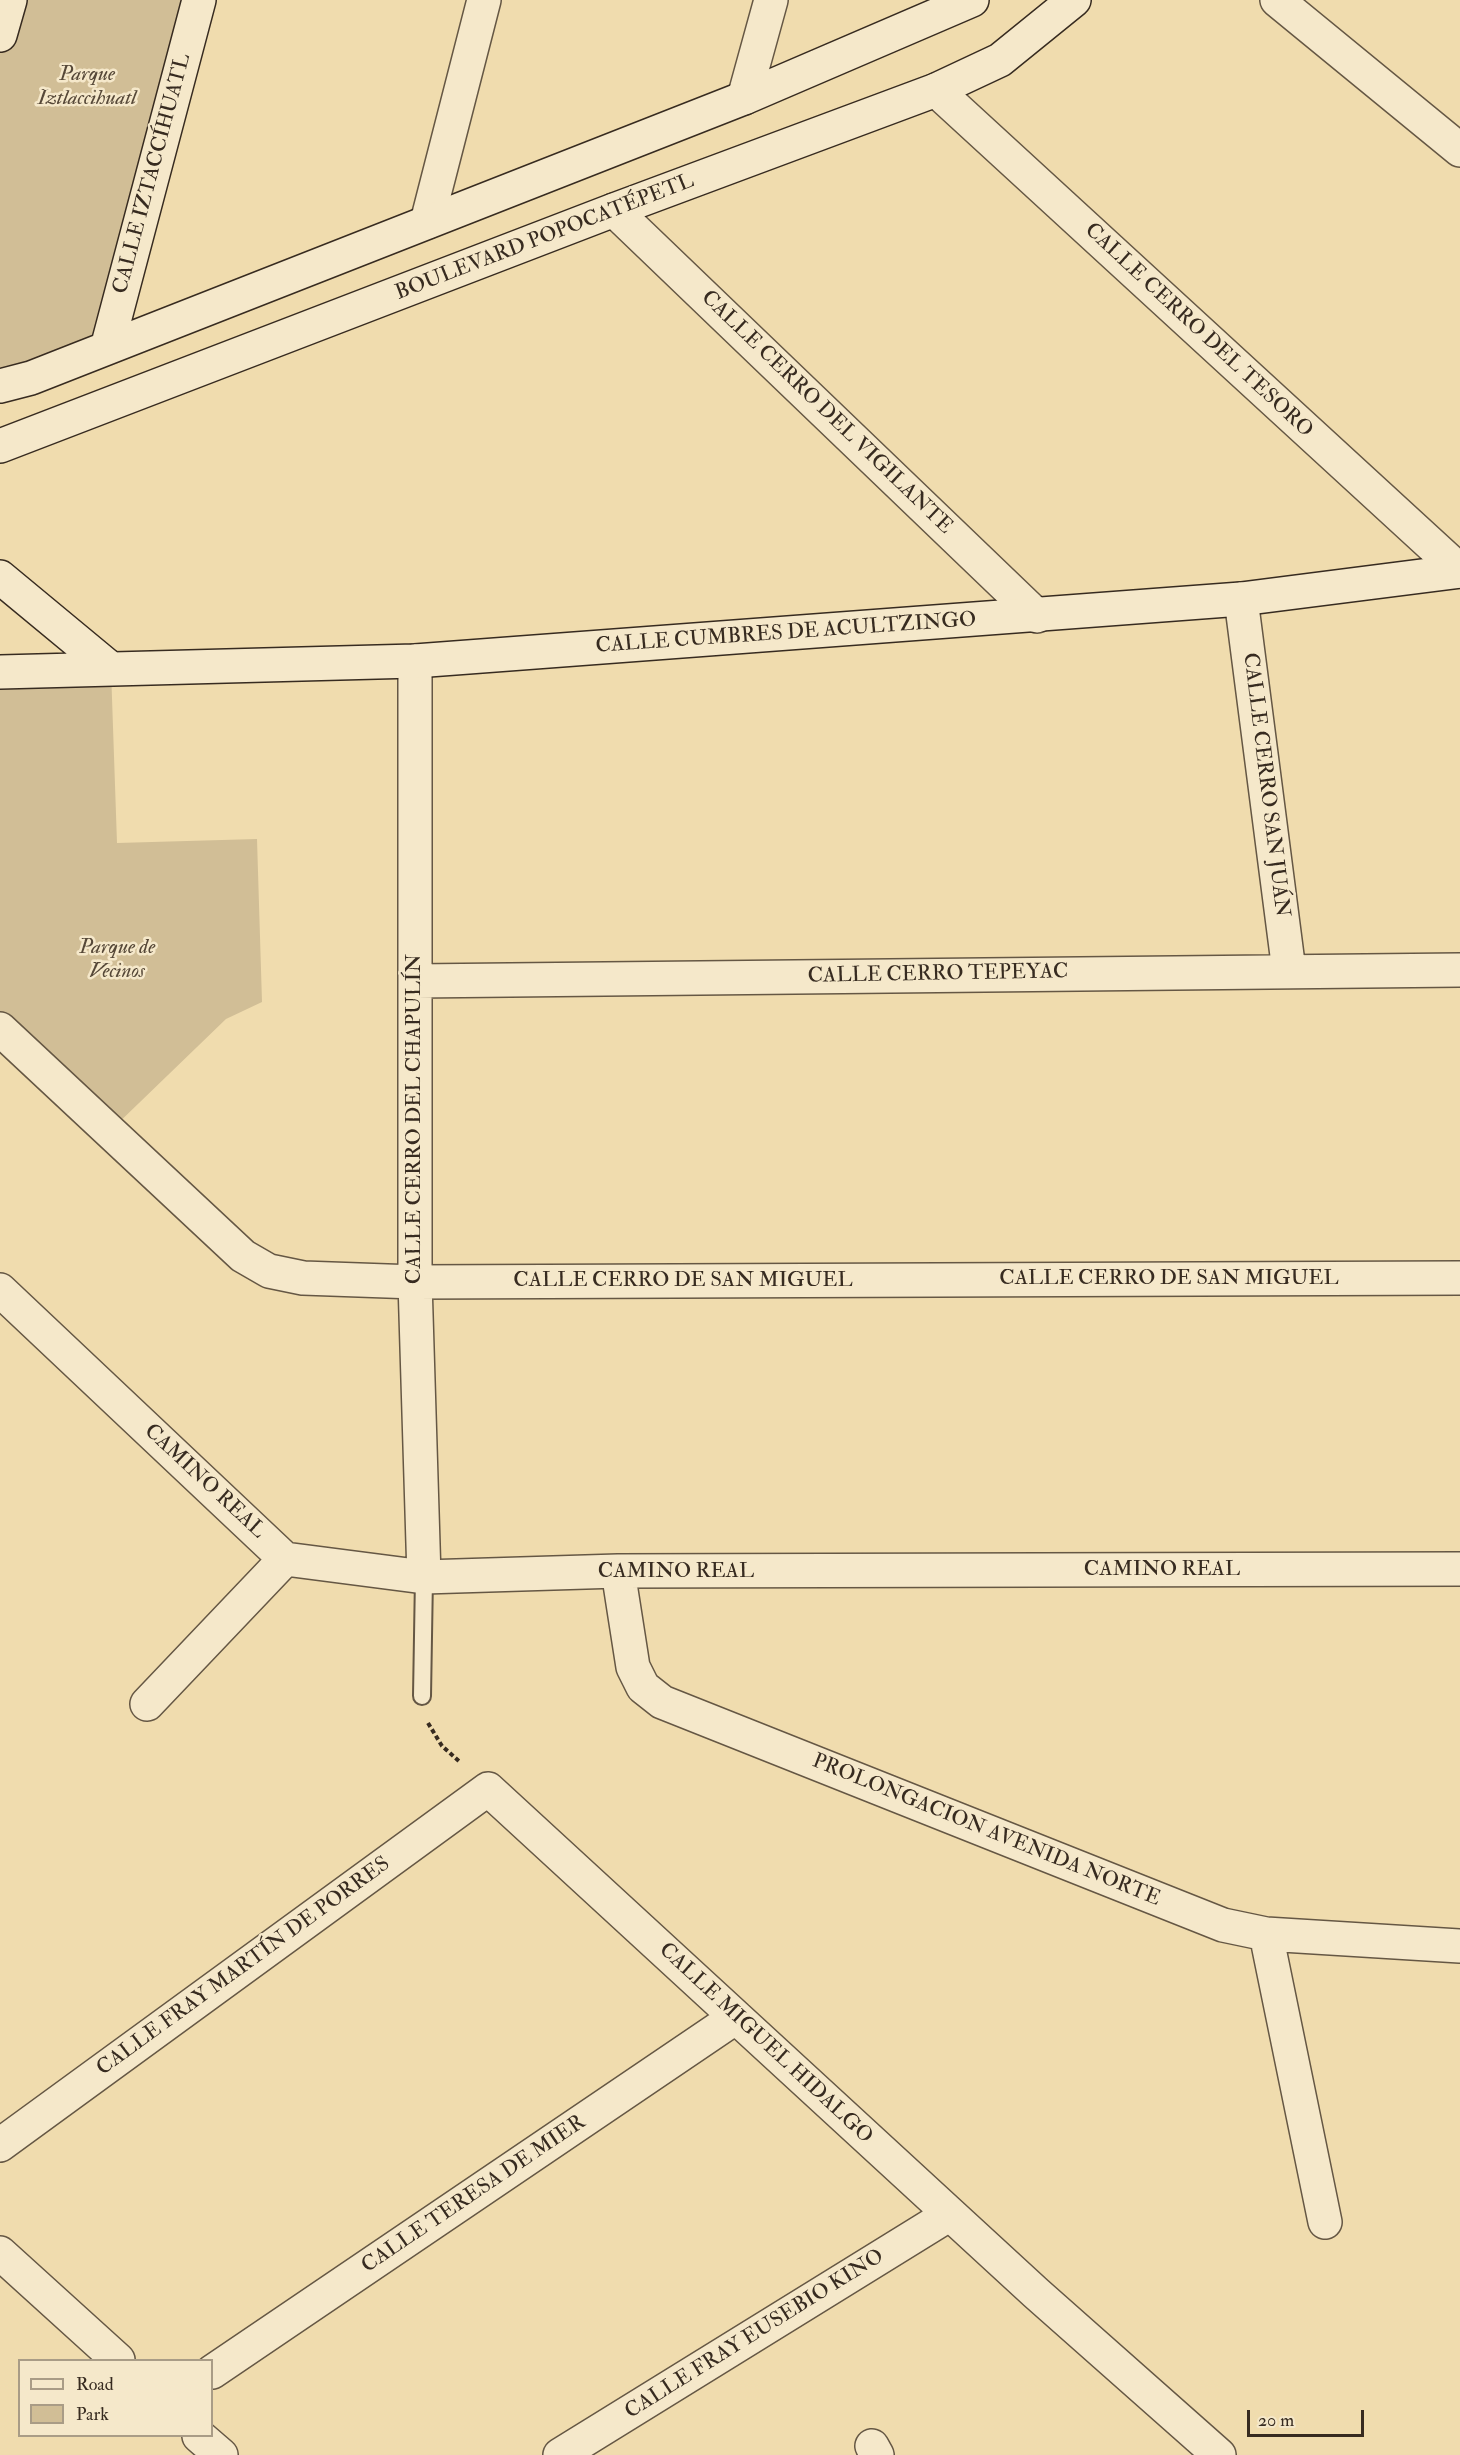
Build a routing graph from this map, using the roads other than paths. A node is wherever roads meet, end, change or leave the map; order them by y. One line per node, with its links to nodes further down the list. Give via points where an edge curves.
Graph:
1 (10, 0): 8 (street)
2 (200, 0): 14 (street, CALLE IZTACCÍHUATL)
3 (484, 0): 13 (street)
4 (771, 0): 10 (street)
5 (972, 0): 10 (street)
6 (1074, 0): 9 (street, BOULEVARD POPOCATÉPETL, via 999,60)
7 (1277, 0): 11 (street)
8 (0, 35)
9 (936, 90): 12 (street, BOULEVARD POPOCATÉPETL); 17 (street, CALLE CERRO DEL TESORO)
10 (744, 98): 13 (street)
11 (1460, 150)
12 (614, 210): 16 (street, BOULEVARD POPOCATÉPETL); 20 (street, CALLE CERRO DEL VIGILANTE)
13 (427, 222): 14 (street)
14 (106, 348): 15 (street)
15 (0, 386)
16 (0, 446)
17 (1460, 571): 19 (street, CALLE CUMBRES DE ACULTZINGO)
18 (0, 577): 22 (street)
19 (1241, 599): 20 (street, CALLE CUMBRES DE ACULTZINGO); 25 (street, CALLE CERRO SAN JUÁN)
20 (1037, 616): 21 (street, CALLE CUMBRES DE ACULTZINGO)
21 (415, 661): 22 (street, CALLE CUMBRES DE ACULTZINGO); 26 (street, CALLE CERRO DEL CHAPULÍN)
22 (111, 669): 23 (street, CALLE CUMBRES DE ACULTZINGO)
23 (0, 672)
24 (1460, 970): 25 (street, CALLE CERRO TEPEYAC)
25 (1289, 972): 26 (street, CALLE CERRO TEPEYAC)
26 (415, 981): 29 (street, CALLE CERRO DEL CHAPULÍN)
27 (0, 1029): 29 (street, CALLE CERRO DE SAN MIGUEL, via 243,1256 269,1271 303,1278)
28 (1460, 1278): 29 (street, CALLE CERRO DE SAN MIGUEL)
29 (415, 1282): 34 (street, CALLE CERRO DEL CHAPULÍN)
30 (0, 1290): 31 (street, CAMINO REAL)
31 (285, 1559): 34 (street, CAMINO REAL); 36 (street)
32 (1460, 1569): 33 (street, CAMINO REAL)
33 (618, 1571): 34 (street, CAMINO REAL); 38 (street, PROLONGACION AVENIDA NORTE, via 633,1667 643,1687 662,1702 1222,1925)
34 (424, 1577): 35 (lane)
35 (422, 1696)
36 (147, 1704)
37 (488, 1789): 40 (street, CALLE MIGUEL HIDALGO); 41 (street, CALLE FRAY MARTÍN DE PORRES)
38 (1266, 1934): 39 (street, PROLONGACION AVENIDA NORTE); 43 (street)
39 (1460, 1946)
40 (736, 2018): 42 (street, CALLE MIGUEL HIDALGO); 46 (street, CALLE TERESA DE MIER)
41 (0, 2145)
42 (950, 2214): 49 (street, CALLE FRAY EUSEBIO KINO); 50 (street, CALLE MIGUEL HIDALGO)
43 (1325, 2222)
44 (0, 2253): 45 (street)
45 (116, 2359)
46 (213, 2371)
47 (200, 2437): 48 (street)
48 (220, 2455)
49 (560, 2455)
50 (1219, 2455)

